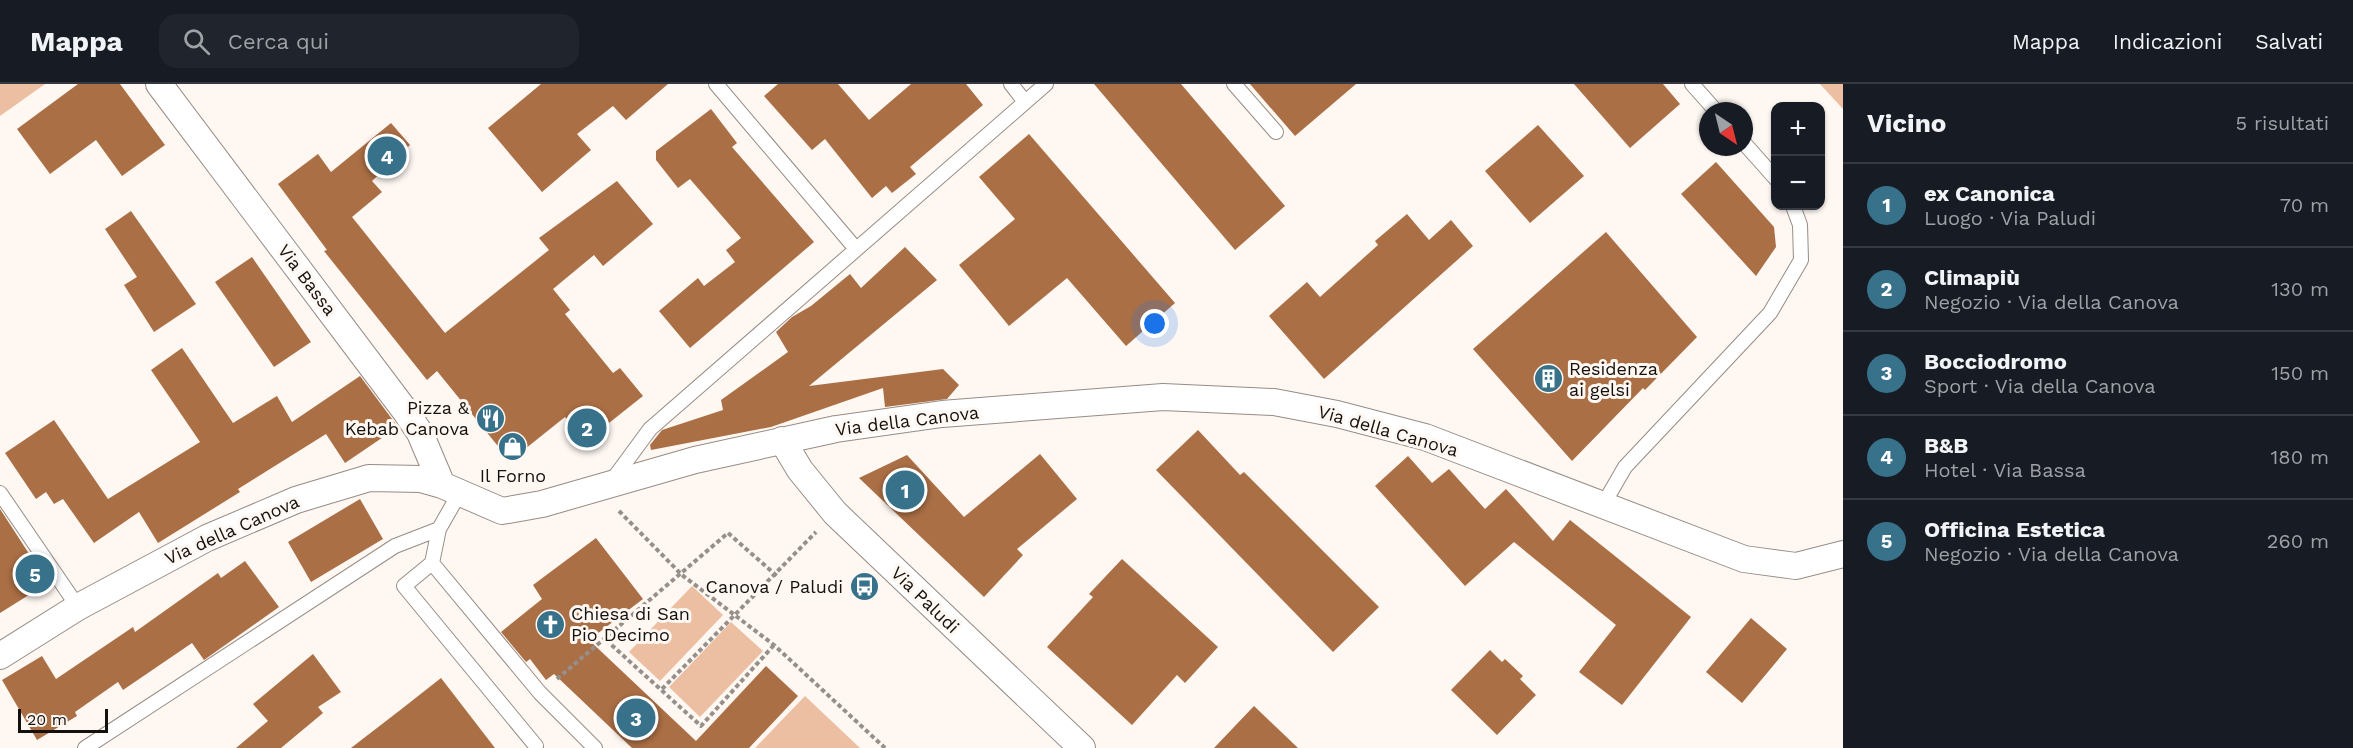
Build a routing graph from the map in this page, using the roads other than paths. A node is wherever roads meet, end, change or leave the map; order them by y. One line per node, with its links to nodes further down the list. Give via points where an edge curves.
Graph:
1 (159, 84): 15 (street, Via Bassa, via 406,412)
2 (716, 84): 13 (lane)
3 (1011, 84): 7 (lane)
4 (1046, 84): 7 (lane)
5 (1234, 84): 9 (lane)
6 (1692, 84): 8 (lane)
7 (1025, 102): 13 (lane)
8 (1708, 102)
9 (1276, 132)
10 (1753, 153): 11 (lane)
11 (1771, 173)
12 (1794, 210): 18 (lane, via 1800,225 1800,260 1770,314 1625,466)
13 (856, 249): 17 (lane, via 650,429)
14 (782, 440): 17 (street, Via della Canova); 18 (street, Via della Canova, via 888,421 1053,404 1163,398 1274,402 1425,437); 27 (street, Via Paludi, via 800,470 835,513)
15 (450, 489): 17 (street, Via della Canova, via 502,511); 19 (lane); 22 (street, Via della Canova, via 422,479 369,478 296,500 207,538)
16 (0, 493): 22 (lane)
17 (613, 494)
18 (1603, 505): 20 (street, Via della Canova, via 1744,559 1796,567)
19 (439, 529): 21 (lane); 25 (lane, via 395,546)
20 (1843, 554)
21 (432, 563): 24 (lane, via 404,586); 26 (lane, via 540,693)
22 (78, 608): 23 (street, Via della Canova)
23 (0, 656)
24 (536, 746)
25 (85, 748)
26 (595, 748)
27 (1082, 748)

